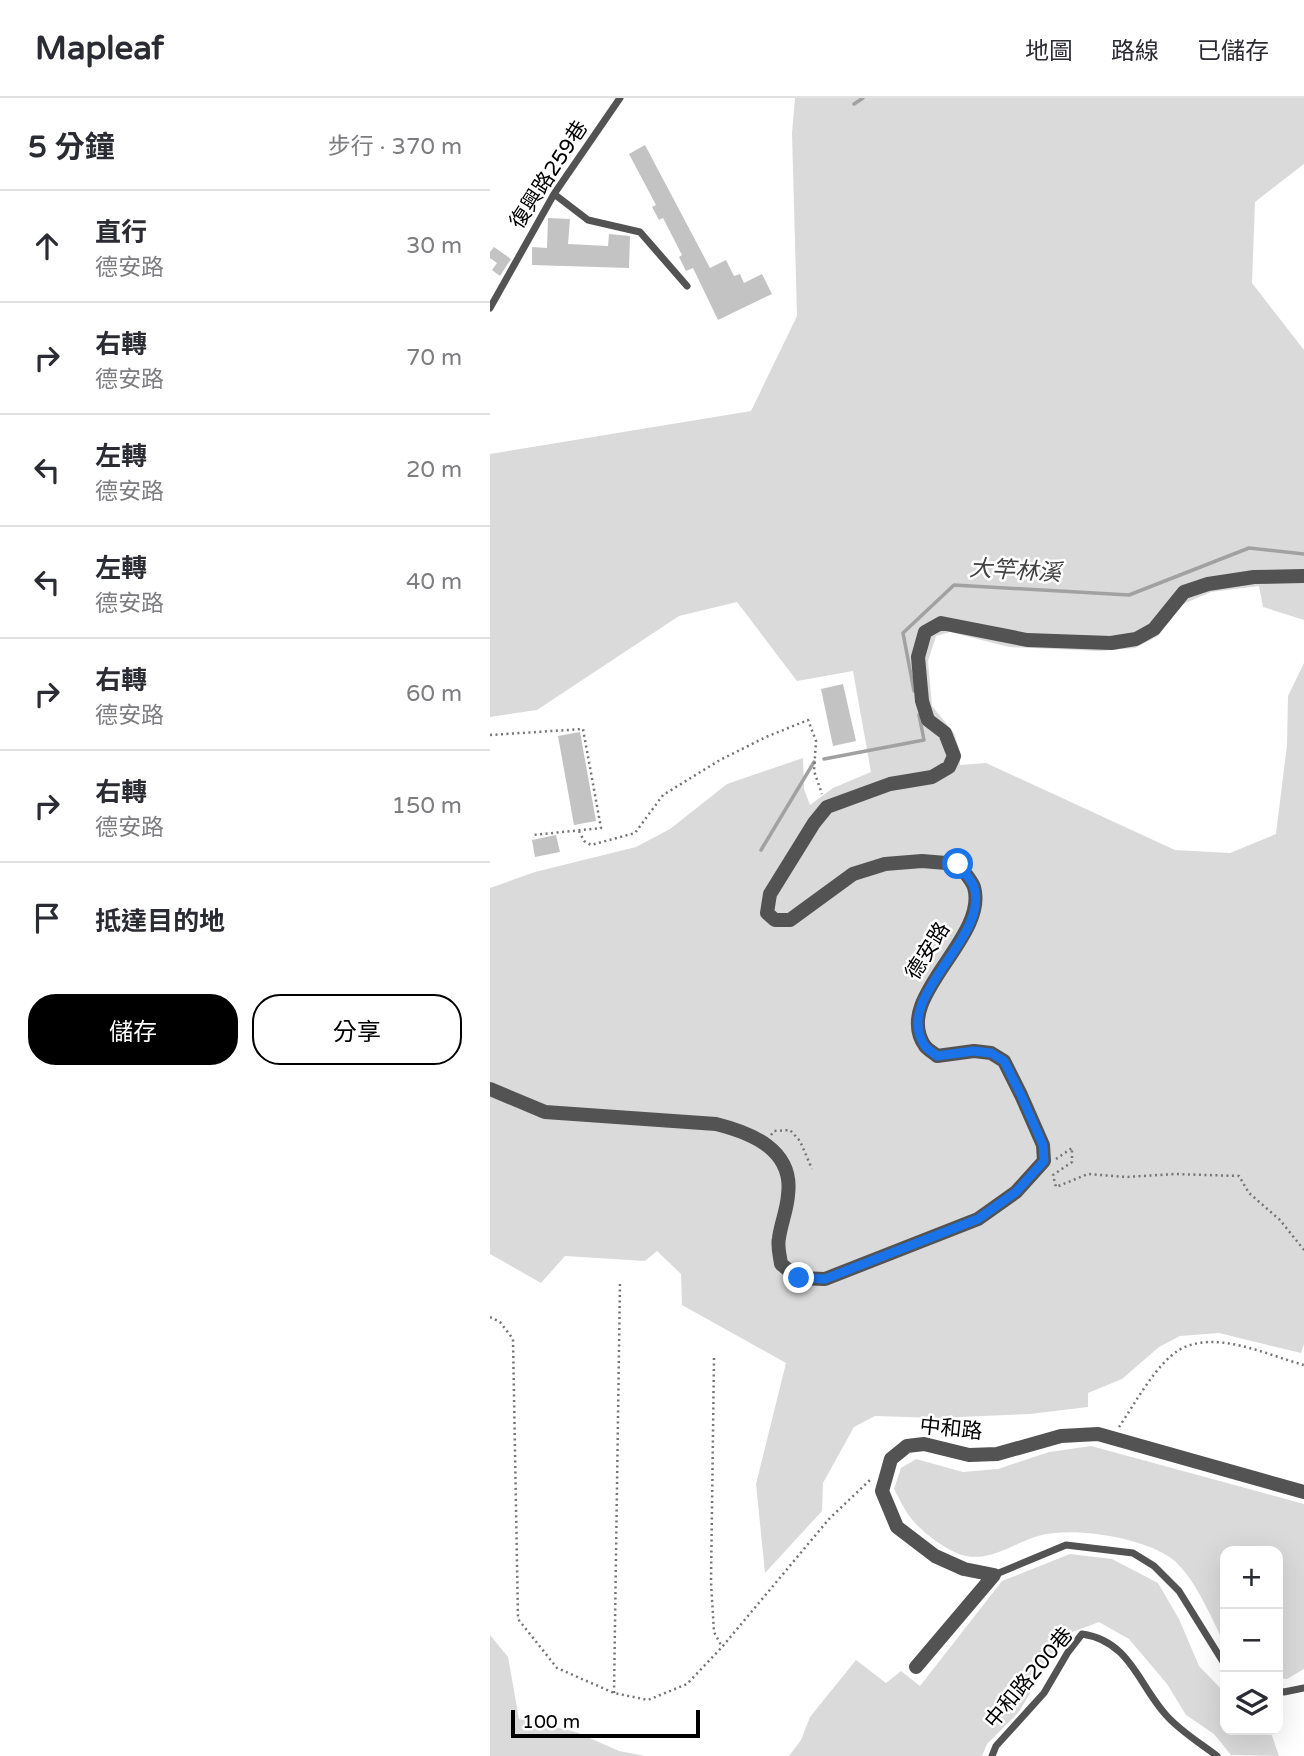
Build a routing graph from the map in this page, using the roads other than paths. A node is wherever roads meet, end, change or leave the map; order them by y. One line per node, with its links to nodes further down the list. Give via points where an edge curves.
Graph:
1 (620, 98): 2 (lane, 復興路259巷)
2 (554, 194): 3 (lane, via 588,220 640,232); 4 (lane, 復興路259巷)
3 (687, 286)
4 (490, 308)
5 (1304, 576): 6 (street, 德安路, via 1254,577 1184,592 1154,629 1136,639 1111,643 1027,640 941,623 925,632 918,657 922,701 928,720 945,733 954,756 949,767 932,777 890,784 827,807 770,894 767,913 775,920 790,920 853,874 886,864 922,861 958,864 974,886 975,910 921,1002 919,1027 925,1045 937,1056 974,1051 1004,1061 1043,1145 1044,1161 1016,1192 978,1219 825,1279 799,1278 780,1264 778,1240 789,1193 780,1156 766,1144 742,1130 716,1124 545,1112)
6 (490, 1089)
7 (1304, 1492): 8 (street, 中和路, via 1098,1434 1061,1436 997,1454 907,1446 891,1459 882,1491 897,1527 936,1556 964,1569)
8 (994, 1574): 9 (lane, via 1066,1545 1133,1553 1154,1566 1178,1591); 10 (street)
9 (1220, 1656)
10 (916, 1667)
11 (1304, 1688): 12 (lane)
12 (1283, 1691)
13 (992, 1756): 14 (lane, 中和路200巷, via 1044,1693 1082,1634 1100,1637 1123,1655 1164,1714)
14 (1217, 1756)

